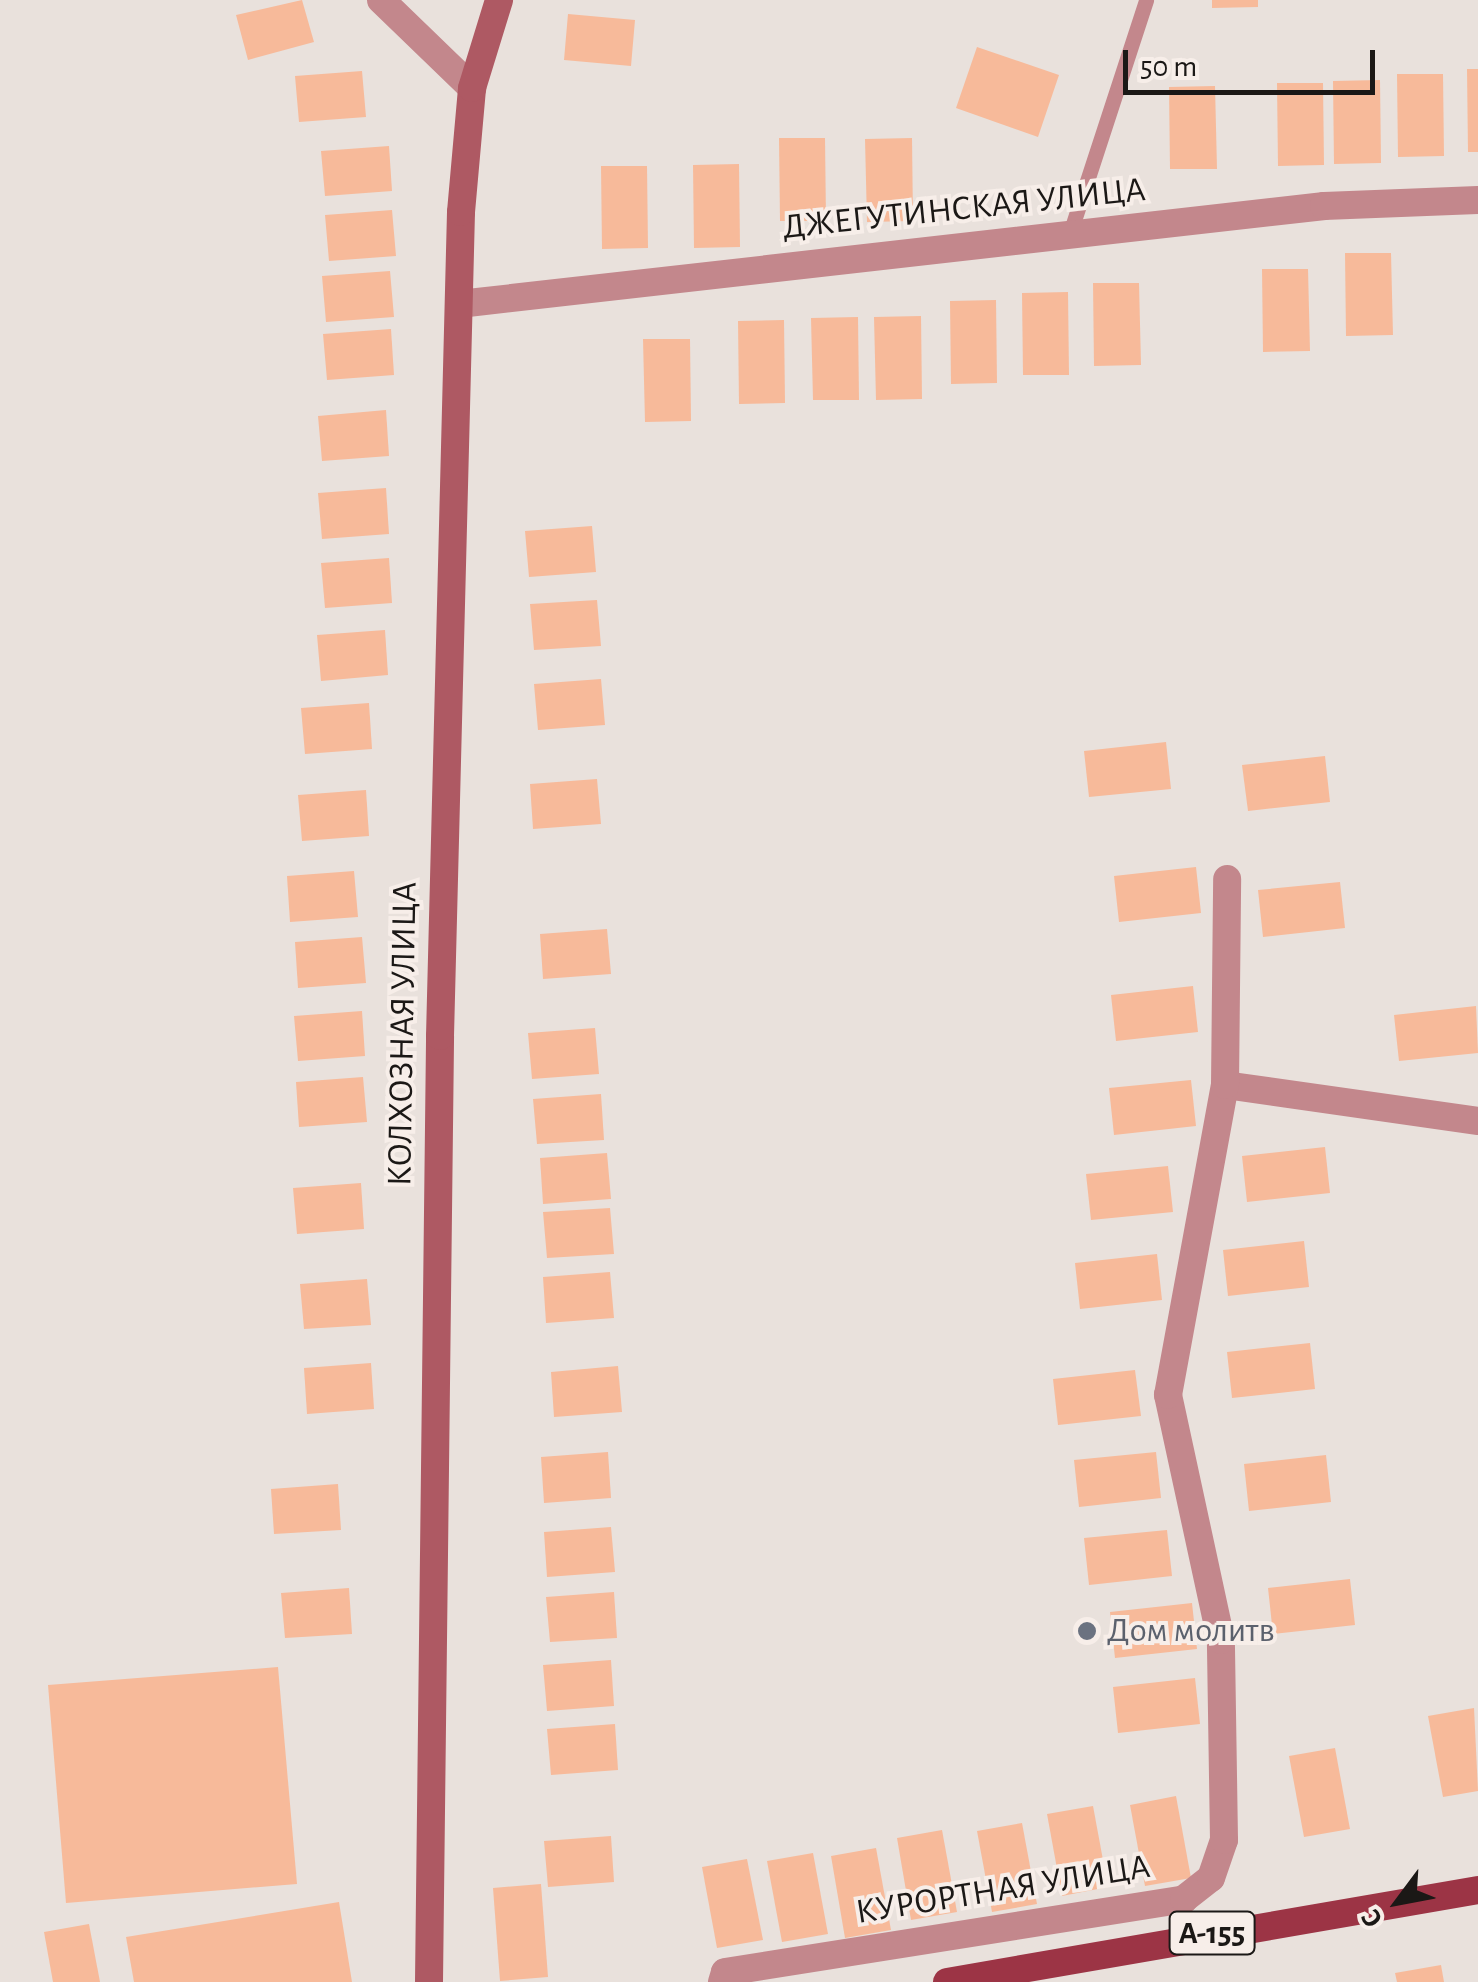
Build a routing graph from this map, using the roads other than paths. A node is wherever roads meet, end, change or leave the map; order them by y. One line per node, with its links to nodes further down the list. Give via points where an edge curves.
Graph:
1 (381, 0): 4 (street)
2 (500, 0): 4 (main road, КОЛХОЗНАЯ УЛИЦА)
3 (1146, 0): 6 (lane)
4 (472, 88): 7 (main road, КОЛХОЗНАЯ УЛИЦА)
5 (1478, 200): 6 (street, ДЖЕГУТИНСКАЯ УЛИЦА, via 1324,206)
6 (1068, 236): 7 (street, ДЖЕГУТИНСКАЯ УЛИЦА)
7 (459, 304): 12 (main road, КОЛХОЗНАЯ УЛИЦА, via 440,1036)
8 (1226, 879): 9 (street, КУРОРТНАЯ УЛИЦА)
9 (1224, 1085): 10 (street); 13 (street, КУРОРТНАЯ УЛИЦА, via 1168,1395 1221,1640 1224,1840 1211,1878 1184,1899 725,1972)
10 (1478, 1121)
11 (1478, 1890): 14 (main road, А-155)
12 (428, 1982)
13 (722, 1982)
14 (947, 1982)

